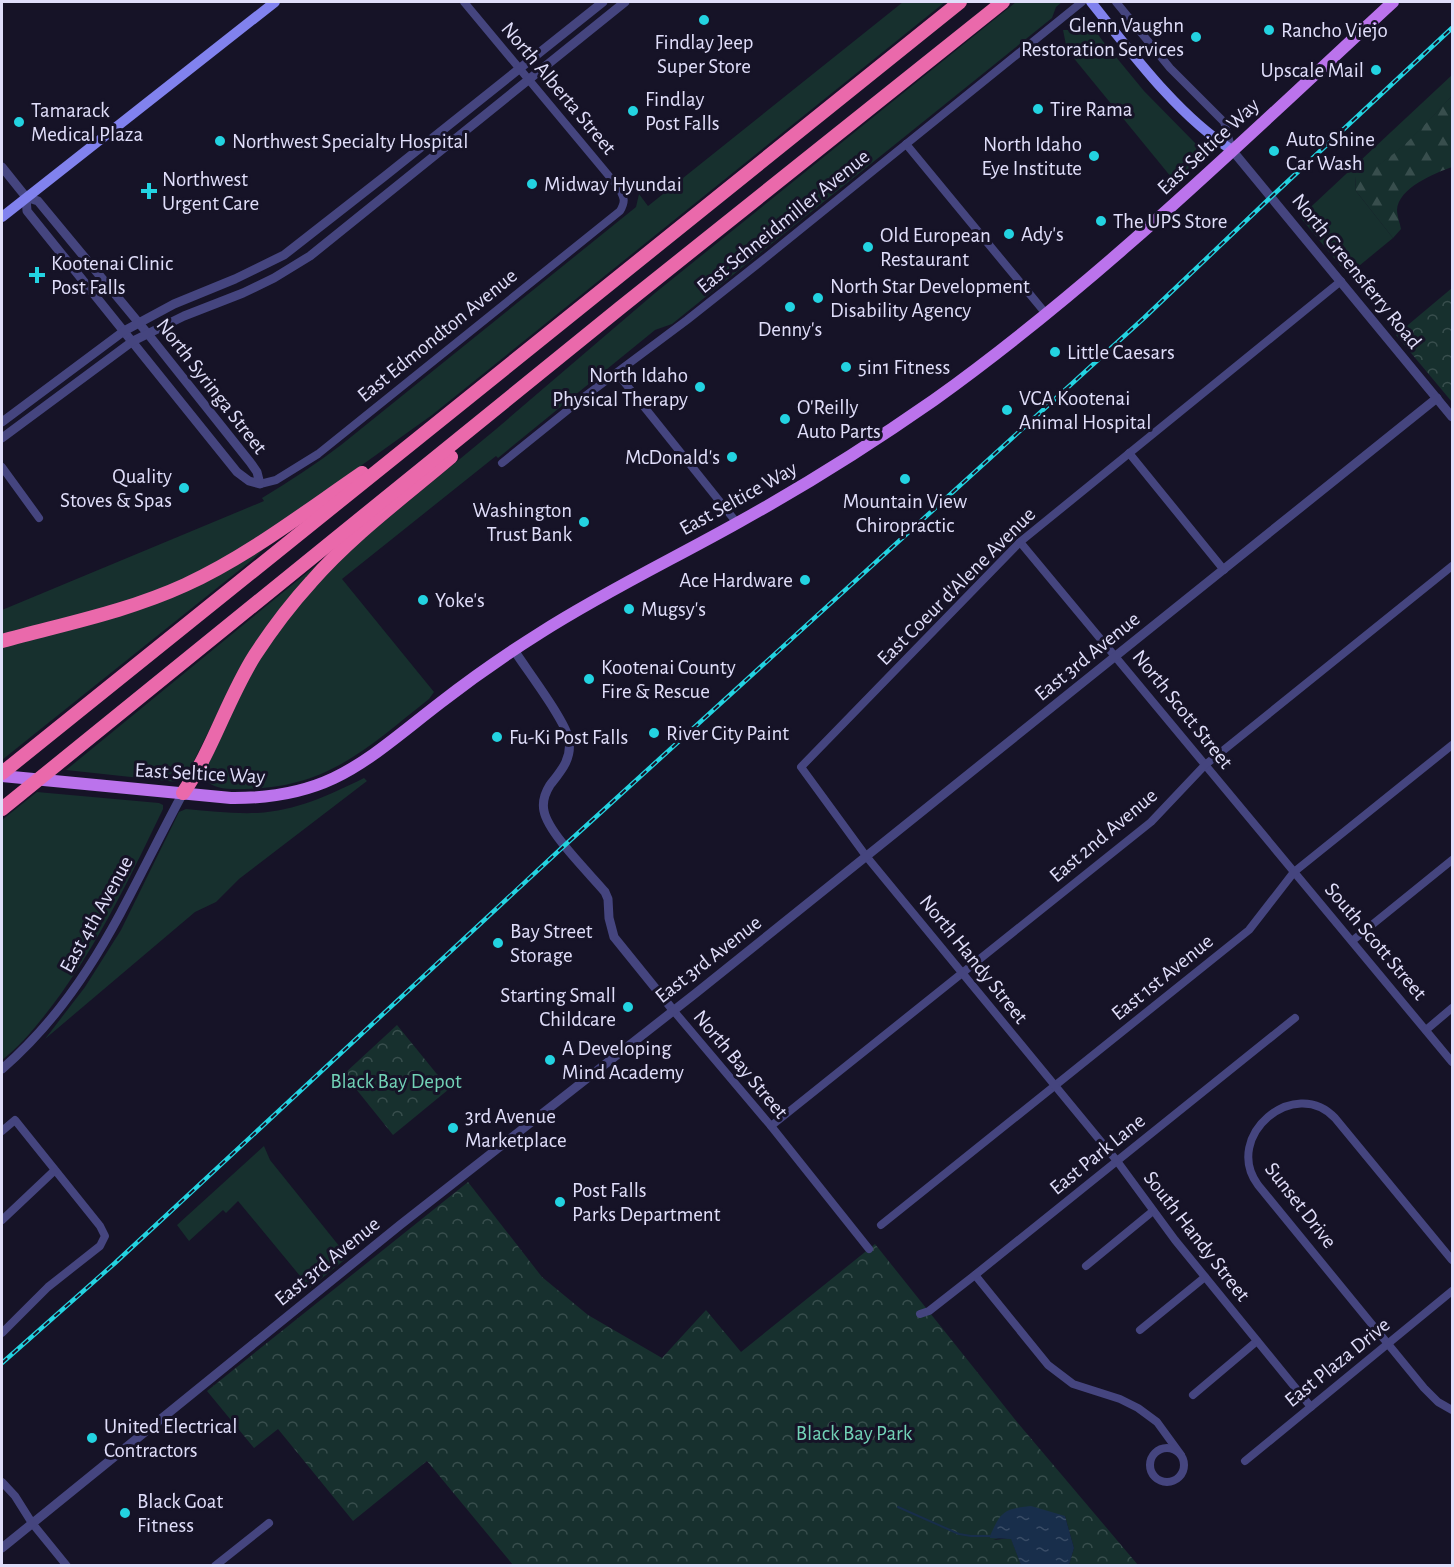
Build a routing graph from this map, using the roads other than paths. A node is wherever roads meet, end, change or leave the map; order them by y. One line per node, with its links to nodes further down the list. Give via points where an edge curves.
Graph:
1 (275, 2): 16 (main road)
2 (464, 2): 11 (street, North Alberta Street)
3 (603, 2): 11 (street)
4 (625, 2): 12 (street)
5 (960, 2): 28 (highway)
6 (1003, 2): 20 (highway)
7 (1082, 2): 13 (street, East Schneidmiller Avenue)
8 (1091, 2): 14 (main road, North Greensferry Road, via 1166,91 1209,135)
9 (1116, 2): 14 (street, North Greensferry Road, via 1170,68 1224,122)
10 (1393, 2): 14 (main road, East Seltice Way)
11 (520, 68): 12 (street, North Alberta Street); 22 (street, via 284,255)
12 (529, 79): 17 (street, North Alberta Street); 24 (street, via 294,266)
13 (906, 144): 21 (street); 26 (street, East Schneidmiller Avenue)
14 (1232, 150): 19 (street, North Greensferry Road); 21 (main road, East Seltice Way)
15 (2, 167): 16 (street, North Syringa Street)
16 (26, 197): 18 (main road); 22 (street, North Syringa Street, via 38,201); 23 (street, North Syringa Street, via 27,211)
17 (624, 198): 35 (street, East Edmondton Avenue, via 620,211 318,454 296,470)
18 (2, 217)
19 (1341, 281): 27 (street, North Greensferry Road); 32 (street, East Coeur d'Alene Avenue)
20 (620, 308): 47 (highway, via 311,581 255,657); 48 (highway)
21 (1047, 315): 37 (main road, East Seltice Way, via 890,430)
22 (138, 322): 23 (street); 24 (street, North Syringa Street)
23 (124, 331): 25 (street, North Syringa Street); 30 (street)
24 (148, 334): 25 (street); 35 (street, North Syringa Street, via 250,462)
25 (133, 341): 31 (street); 35 (street, North Syringa Street, via 237,472 249,482)
26 (617, 374): 33 (street, East Schneidmiller Avenue); 37 (street)
27 (1437, 398): 29 (street, North Greensferry Road); 40 (street, East 3rd Avenue)
28 (457, 406): 41 (highway, via 269,537 206,575 144,602); 46 (highway)
29 (1452, 417)
30 (2, 422)
31 (2, 438)
32 (1129, 453): 38 (street, East Coeur d'Alene Avenue); 40 (street)
33 (502, 463)
34 (2, 467): 36 (street)
35 (260, 484)
36 (39, 518)
37 (737, 523): 42 (main road, East Seltice Way, via 577,610)
38 (1020, 542): 43 (street, North Scott Street); 49 (street, East Coeur d'Alene Avenue, via 801,768)
39 (1452, 566): 45 (street, East 2nd Avenue)
40 (1224, 570): 43 (street, East 3rd Avenue)
41 (2, 641)
42 (514, 650): 47 (main road, East Seltice Way, via 381,750 331,781 260,798); 55 (street, North Bay Street, via 569,740 566,762 544,797 548,821 605,892 611,928 619,945)
43 (1116, 656): 45 (street, North Scott Street); 49 (street, East 3rd Avenue)
44 (1452, 745): 51 (street, East 1st Avenue)
45 (1205, 765): 51 (street, North Scott Street); 53 (street, East 2nd Avenue, via 1151,822)
46 (2, 775): 47 (main road, East Seltice Way)
47 (183, 793): 59 (street, East 4th Avenue, via 90,968 40,1031)
48 (2, 808)
49 (866, 856): 53 (street, North Handy Street); 55 (street, East 3rd Avenue)
50 (1452, 860): 52 (street)
51 (1294, 872): 52 (street, South Scott Street); 60 (street, East 1st Avenue, via 1249,930)
52 (1352, 940): 57 (street, South Scott Street)
53 (962, 973): 60 (street, North Handy Street); 61 (street, East 2nd Avenue)
54 (1452, 1008): 57 (street)
55 (673, 1010): 61 (street, North Bay Street); 87 (street, East 3rd Avenue, via 393,1230)
56 (1295, 1018): 63 (street, East Park Lane)
57 (1426, 1030): 58 (street, South Scott Street)
58 (1452, 1062)
59 (2, 1069)
60 (1055, 1086): 63 (street, South Handy Street); 67 (street, East 1st Avenue)
61 (771, 1126): 68 (street, North Bay Street)
62 (2, 1131): 64 (street, via 15,1120)
63 (1117, 1161): 65 (street, South Handy Street); 71 (street, East Park Lane)
64 (54, 1170): 66 (street); 76 (street, via 104,1231 103,1242 48,1287)
65 (1154, 1211): 70 (street); 72 (street, South Handy Street)
66 (2, 1220)
67 (881, 1225)
68 (869, 1249)
69 (1452, 1260): 78 (street, Sunset Drive, via 1325,1109 1293,1104 1257,1128 1248,1151 1254,1179)
70 (1086, 1266)
71 (975, 1275): 74 (street, East Park Lane); 82 (street, via 1054,1371 1081,1387 1120,1399)
72 (1205, 1277): 75 (street); 77 (street, South Handy Street)
73 (1452, 1291): 78 (street, East Plaza Drive)
74 (920, 1314)
75 (1140, 1330)
76 (2, 1333)
77 (1257, 1341): 79 (street); 80 (street, South Handy Street)
78 (1388, 1343): 80 (street, East Plaza Drive); 81 (street, Sunset Drive, via 1438,1402)
79 (1193, 1395)
80 (1311, 1407): 85 (street, East Plaza Drive)
81 (1452, 1410)
82 (1157, 1422): 83 (street, via 1161,1437); 84 (street)
83 (1155, 1452): 84 (street, via 1172,1448); 84 (street, via 1150,1462 1151,1473 1165,1483 1177,1480 1184,1471)
84 (1181, 1455)
85 (1245, 1461)
86 (2, 1482): 87 (street)
87 (33, 1523): 89 (street, East 3rd Avenue); 90 (street)
88 (269, 1523): 91 (street)
89 (2, 1548)
90 (67, 1566)
91 (215, 1566)

